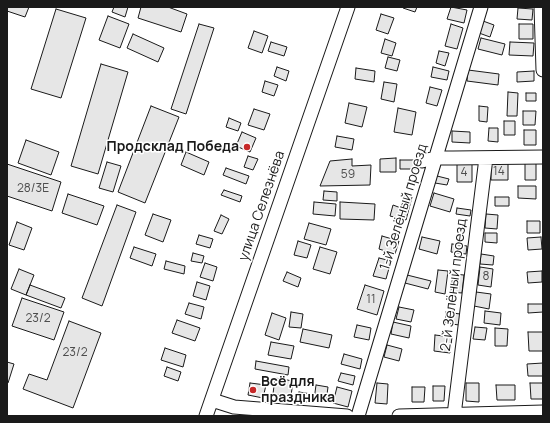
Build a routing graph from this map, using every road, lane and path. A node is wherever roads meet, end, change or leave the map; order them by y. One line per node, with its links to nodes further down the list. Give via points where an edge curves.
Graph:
1 (348, 7): 9 (street, улица Селезнёва)
2 (481, 7): 6 (street, 1-й Зелёный проезд)
3 (541, 7): 4 (street)
4 (543, 70)
5 (543, 157): 7 (street)
6 (436, 158): 7 (street); 8 (street); 14 (street, 1-й Зелёный проезд)
7 (486, 158): 11 (street, 2-й Зелёный проезд)
8 (422, 161)
9 (212, 400): 12 (street, улица Селезнёва); 13 (street, via 234,407)
10 (543, 412): 11 (street)
11 (454, 415): 15 (street)
12 (206, 416)
13 (347, 416)
14 (358, 416)
15 (399, 416)

